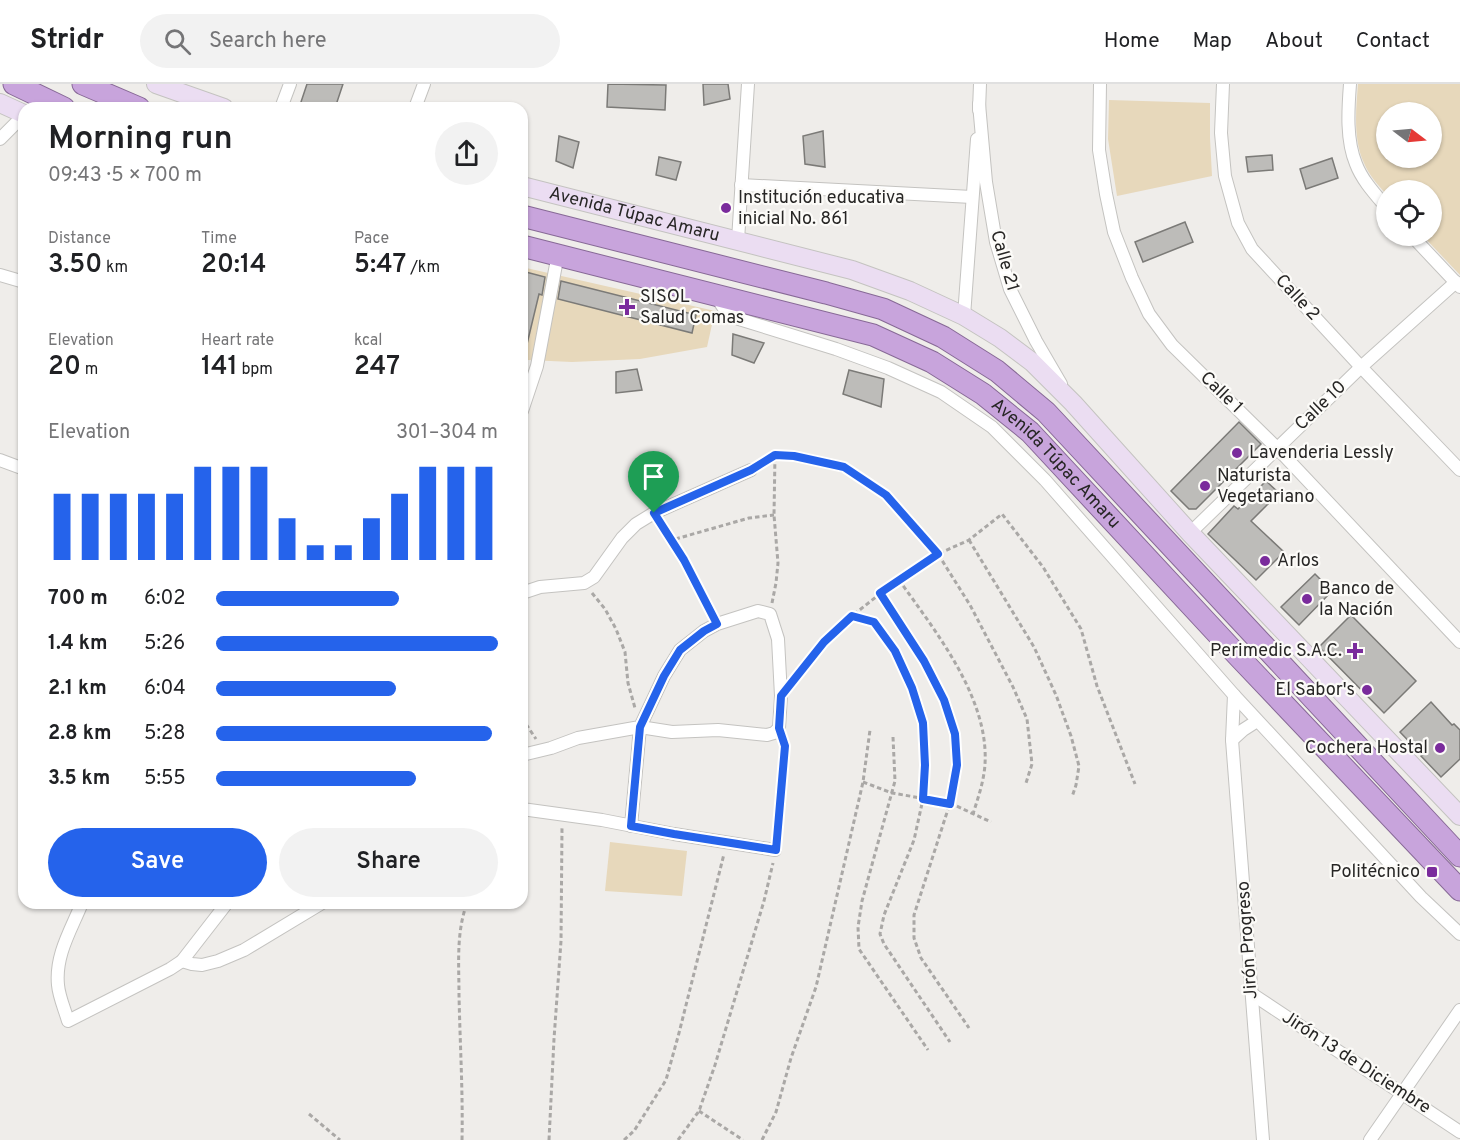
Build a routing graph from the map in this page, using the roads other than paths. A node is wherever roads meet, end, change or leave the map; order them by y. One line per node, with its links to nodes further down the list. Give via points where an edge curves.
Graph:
1 (14, 84): 11 (highway)
2 (83, 84): 12 (highway)
3 (156, 84): 13 (main road)
4 (290, 84): 14 (street)
5 (424, 84): 15 (street)
6 (748, 84): 21 (street)
7 (980, 84): 17 (street, Calle 21)
8 (1100, 84): 38 (street, Calle 1, via 1099,150 1114,232 1149,314 1172,345)
9 (1222, 84): 35 (street, Calle 2, via 1225,176 1238,223 1252,249)
10 (1350, 84): 23 (street, via 1349,136 1355,164)
11 (52, 102)
12 (125, 102)
13 (207, 102)
14 (283, 102)
15 (418, 102)
16 (0, 103): 18 (main road)
17 (979, 104): 24 (street, Calle 21); 37 (street, Calle 21, via 996,242 1010,289)
18 (18, 112)
19 (18, 121): 20 (street)
20 (0, 139)
21 (741, 185): 24 (street); 26 (street)
22 (528, 188): 26 (main road, Avenida Túpac Amaru)
23 (1376, 194)
24 (972, 197): 34 (street, Calle 21)
25 (528, 218): 55 (highway, Avenida Túpac Amaru, via 882,309 943,337 997,371 1046,412)
26 (738, 240): 34 (main road, Avenida Túpac Amaru, via 852,270)
27 (1422, 246): 32 (street)
28 (528, 247): 29 (highway, Avenida Túpac Amaru)
29 (558, 254): 33 (highway, Avenida Túpac Amaru); 36 (street, via 537,366)
30 (0, 275): 31 (street)
31 (18, 280)
32 (1458, 284): 35 (street, Calle 10)
33 (714, 294): 46 (street, via 725,310 739,319 888,368 941,392 992,426 1045,480); 56 (highway, Avenida Túpac Amaru, via 873,335 932,362 983,394 1030,432)
34 (964, 316): 37 (main road, Avenida Túpac Amaru, via 1032,362)
35 (1361, 367): 38 (street, Calle 10); 42 (street, Calle 2)
36 (528, 393)
37 (1072, 403): 43 (main road, Avenida Túpac Amaru)
38 (1277, 448): 43 (street, Calle 10); 45 (street, Calle 1)
39 (0, 460): 40 (street)
40 (18, 468)
41 (751, 470): 44 (street, via 636,524 594,577 584,583)
42 (1460, 470)
43 (1190, 533): 52 (main road, Avenida Túpac Amaru)
44 (528, 591)
45 (1460, 642)
46 (1234, 695): 47 (street); 49 (street, Jirón Progreso)
47 (1257, 721): 49 (street); 60 (street)
48 (640, 727): 48 (street, via 680,650 717,624 758,611 770,614 778,639 781,696 779,728 774,733 672,732); 50 (street, via 579,738); 53 (street)
49 (1232, 740): 62 (street, Jirón Progreso)
50 (528, 754)
51 (528, 809): 53 (street)
52 (1460, 816)
53 (631, 826): 54 (street)
54 (776, 850)
55 (1460, 856)
56 (1460, 890)
57 (79, 909): 61 (street, via 59,959 58,985 68,1021)
58 (222, 909): 61 (street)
59 (312, 909): 61 (street, via 218,961 202,965)
60 (1460, 934)
61 (182, 961)
62 (1252, 994): 64 (street, Jirón 13 de Diciembre); 66 (street, Jirón Progreso)
63 (1460, 1010): 64 (street)
64 (1401, 1093): 65 (street, Jirón 13 de Diciembre); 67 (street)
65 (1460, 1132)
66 (1263, 1140)
67 (1370, 1140)

